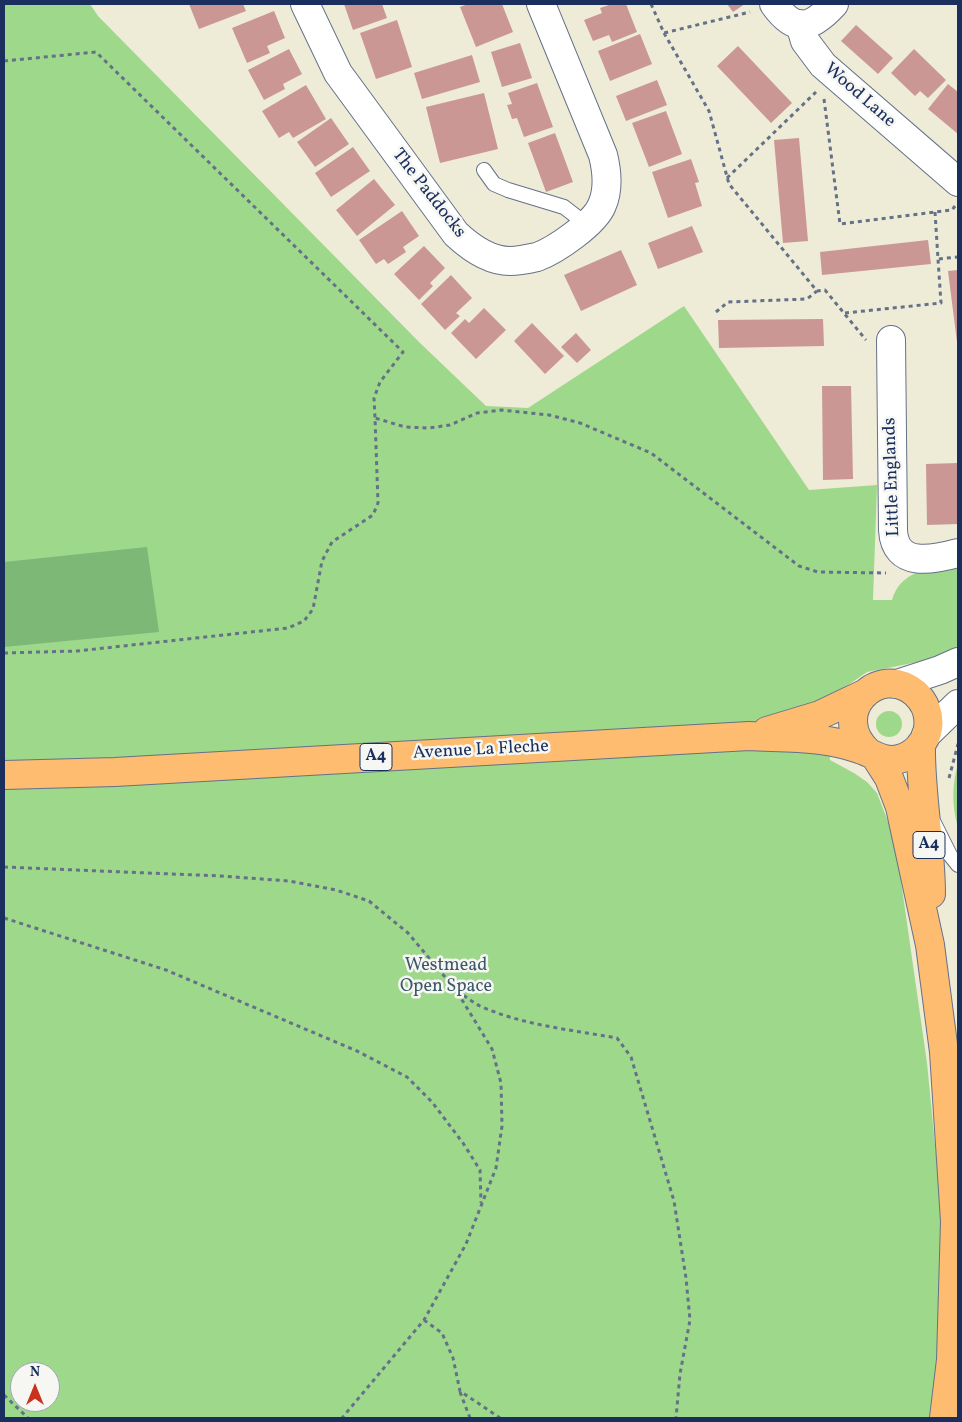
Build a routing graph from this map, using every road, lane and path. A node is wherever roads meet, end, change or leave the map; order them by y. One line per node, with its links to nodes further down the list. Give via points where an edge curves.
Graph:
1 (305, 4): 16 (street, The Paddocks, via 327,52 349,89 456,234 470,247 496,259 525,260 556,247)
2 (541, 4): 16 (street, The Paddocks, via 606,165 604,199 594,218)
3 (651, 4): 7 (path)
4 (834, 4): 6 (street, via 819,18)
5 (774, 5): 6 (street, via 788,21); 7 (path)
6 (800, 24): 13 (street, Wood Lane, via 805,41 823,65)
7 (664, 33): 12 (path, via 708,111)
8 (4, 61): 23 (path, via 96,52 403,352 380,382 374,398)
9 (822, 86): 12 (path)
10 (823, 96): 15 (path, via 840,224)
11 (484, 170): 16 (lane, via 494,184 564,208)
12 (727, 178): 19 (path)
13 (958, 182)
14 (952, 210): 15 (path)
15 (934, 212): 18 (path)
16 (586, 224)
17 (958, 257): 18 (path)
18 (938, 259): 21 (path, via 941,303)
19 (817, 290): 20 (path, via 807,299 728,302); 21 (path, via 825,290)
20 (716, 312)
21 (844, 313): 22 (path)
22 (894, 354): 25 (street, Little Englands, via 893,530)
23 (375, 418): 25 (path, via 429,428 450,425 477,413 502,410 549,415 651,453 799,566 818,572); 26 (path, via 378,503 373,515 332,542 322,561 313,609 304,622 288,628 78,652)
24 (958, 553): 25 (street, Little Englands)
25 (897, 563)
26 (4, 653)
27 (958, 662): 28 (street, Avenue La Fleche)
28 (897, 684): 29 (main road, Avenue La Fleche / A4, via 877,686); 32 (main road, A4, via 915,693 927,710 929,720)
29 (864, 694): 31 (main road, Avenue La Fleche / A4, via 820,715); 34 (main road, A4, via 855,707 852,726 860,745)
30 (958, 704): 32 (street, Avenue La Fleche)
31 (749, 736): 34 (main road, Avenue La Fleche / A4, via 822,741); 35 (main road, Avenue La Fleche / A4, via 116,772)
32 (923, 740): 34 (main road, Avenue La Fleche / A4, via 908,756 898,760); 37 (main road, A4)
33 (958, 744): 36 (path)
34 (871, 754): 41 (main road, A4, via 890,778 900,807)
35 (4, 775)
36 (949, 781)
37 (925, 805): 38 (lane); 41 (main road, A4, via 931,866)
38 (958, 865)
39 (4, 867): 42 (path, via 221,876 289,881 336,890 370,901 408,932)
40 (4, 918): 43 (path, via 166,970 357,1051 408,1077 432,1102 480,1170)
41 (930, 945): 52 (main road, A4, via 944,1052 956,1221 951,1360)
42 (456, 990): 43 (path, via 492,1050 502,1083 502,1126 496,1168); 51 (path, via 480,1006 519,1019 617,1038 631,1057 674,1201 686,1278 690,1320)
43 (481, 1206): 44 (path, via 466,1244)
44 (424, 1320): 45 (path, via 442,1333 453,1358); 48 (path)
45 (460, 1391): 49 (path); 50 (path)
46 (4, 1395): 47 (path)
47 (28, 1418)
48 (342, 1418)
49 (470, 1418)
50 (500, 1418)
51 (676, 1418)
52 (944, 1418)

